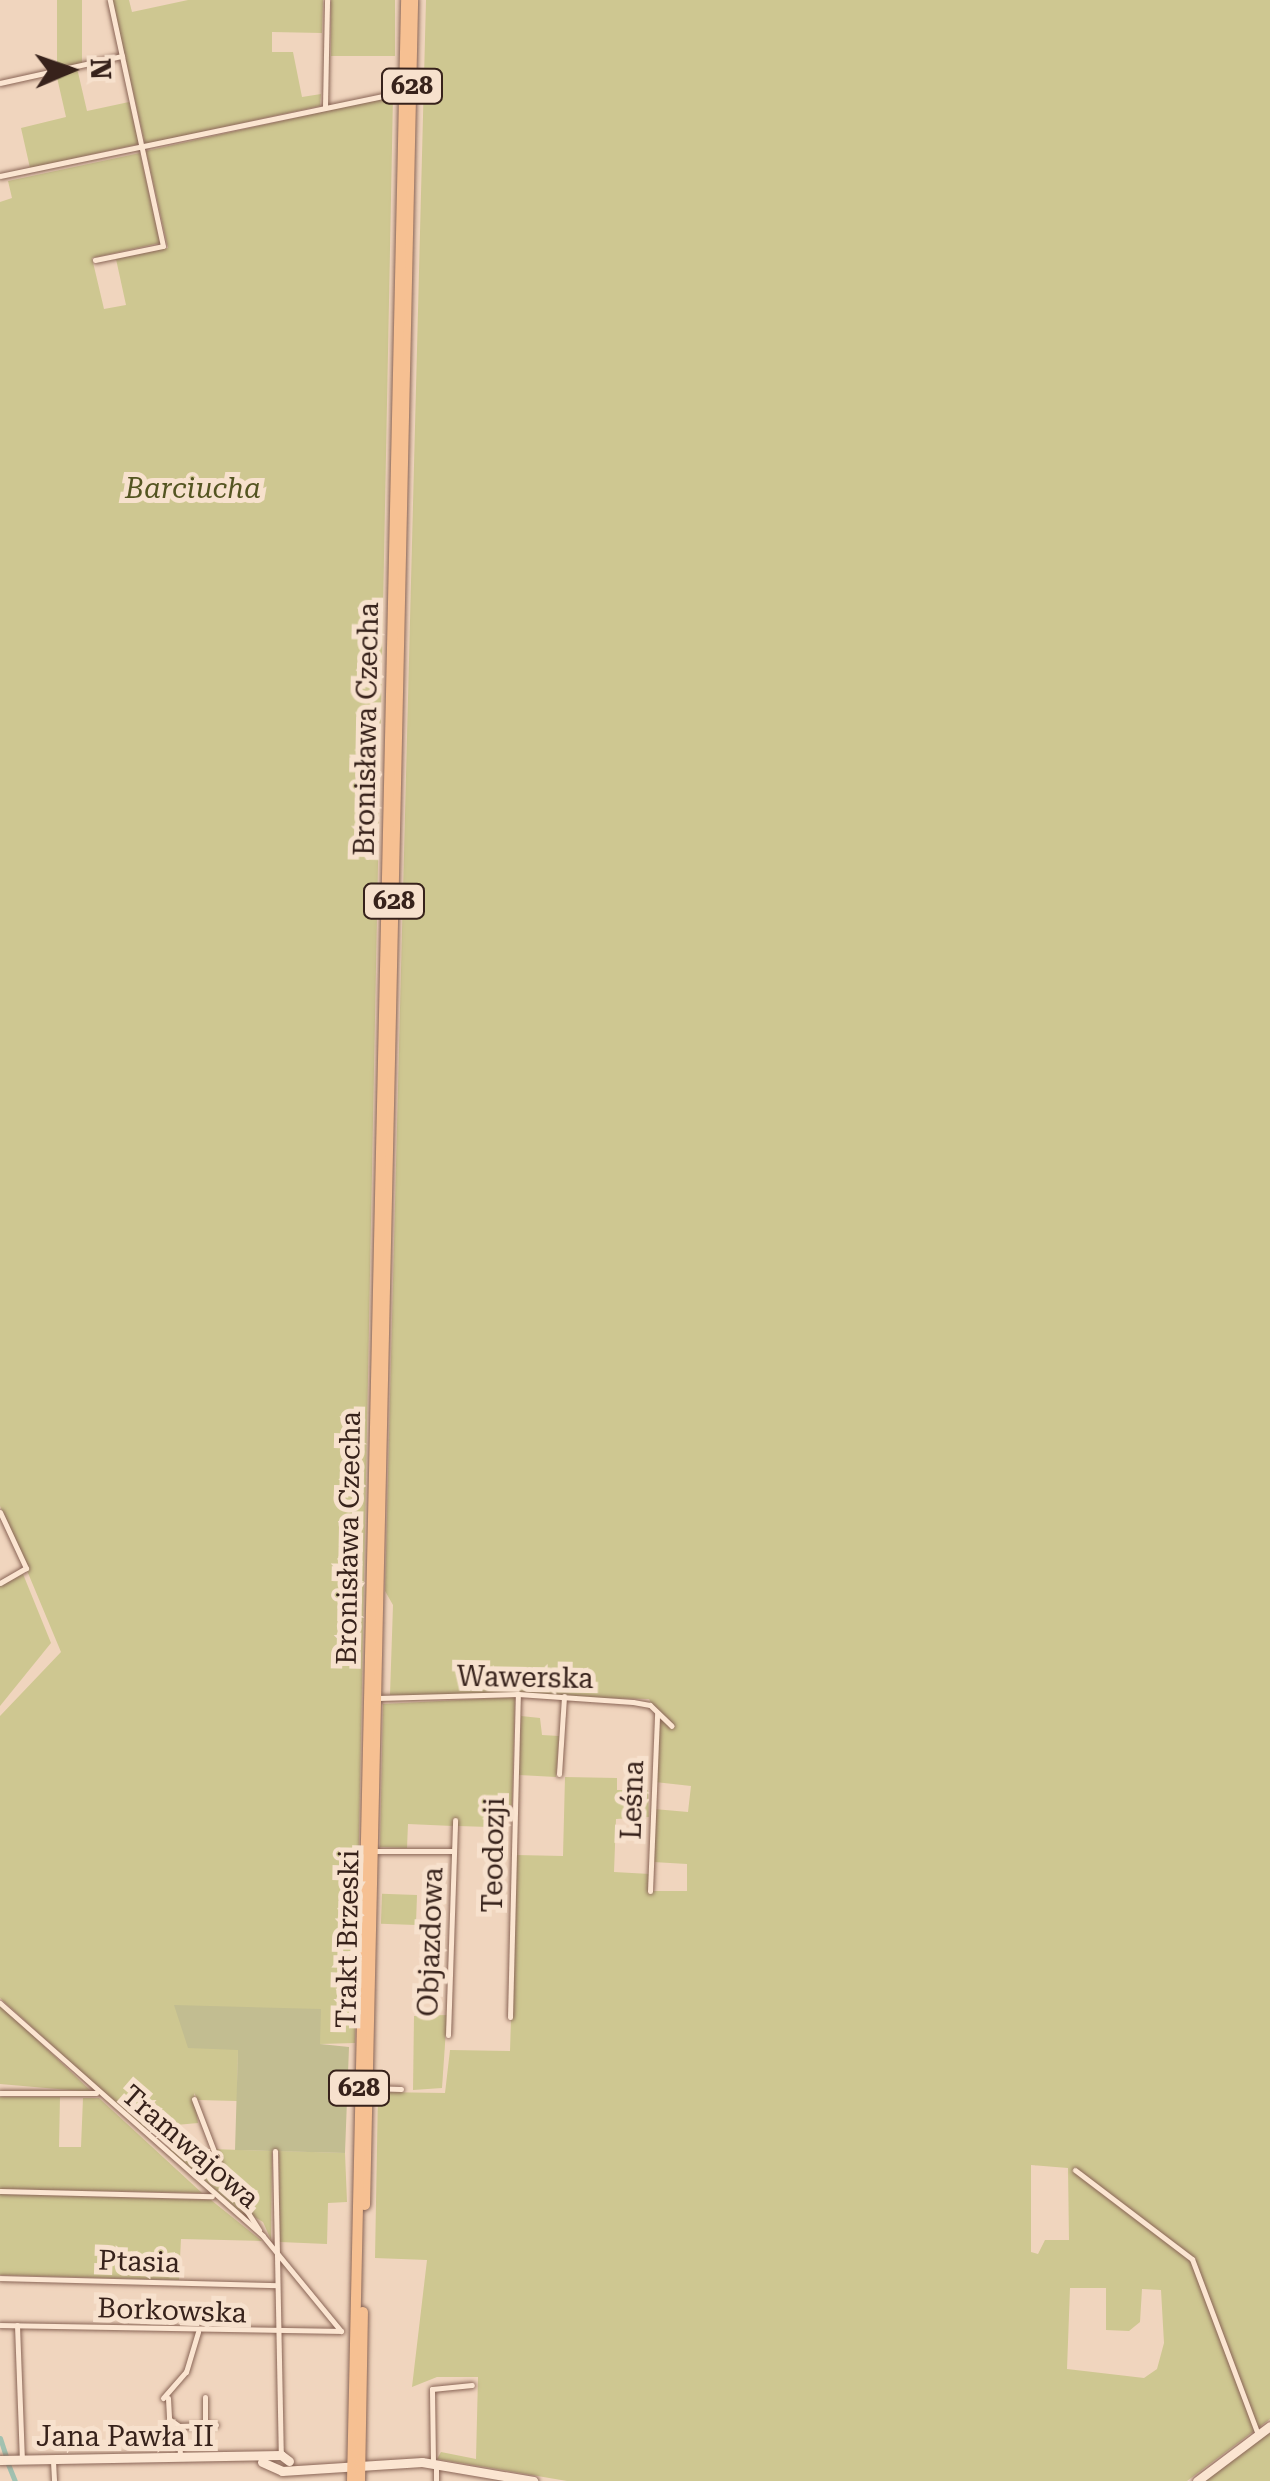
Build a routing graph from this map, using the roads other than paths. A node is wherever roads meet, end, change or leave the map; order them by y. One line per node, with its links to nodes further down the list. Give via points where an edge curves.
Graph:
1 (110, 0): 5 (street)
2 (327, 0): 8 (street)
3 (406, 0): 7 (main road, Bronisława Czecha / 628)
4 (414, 0): 7 (main road, Bronisława Czecha / 628)
5 (122, 56): 6 (street); 9 (street)
6 (0, 83)
7 (408, 91): 8 (street); 16 (main road, Bronisława Czecha / 628)
8 (325, 108): 9 (street)
9 (142, 148): 10 (street); 11 (street, via 163,246)
10 (0, 176)
11 (95, 260)
12 (0, 1512): 13 (street, via 26,1568)
13 (0, 1583)
14 (518, 1694): 15 (street, Wawerska); 16 (street, Wawerska); 25 (street, Teodozji)
15 (564, 1696): 17 (street, Wawerska, via 644,1703); 19 (street)
16 (372, 1698): 21 (main road, Trakt Brzeski / 628)
17 (656, 1710): 18 (street); 23 (street, Leśna)
18 (672, 1726)
19 (559, 1774)
20 (455, 1820): 22 (street, Objazdowa)
21 (369, 1851): 22 (street, Objazdowa); 27 (main road, Trakt Brzeski / 628); 57 (main road, Trakt Brzeski / 628)
22 (454, 1851): 26 (street, Objazdowa)
23 (650, 1890)
24 (0, 2004): 30 (street, Tramwajowa)
25 (510, 2016)
26 (448, 2035)
27 (367, 2088): 28 (street); 57 (main road, Trakt Brzeski / 628)
28 (401, 2089)
29 (0, 2093): 30 (street)
30 (99, 2093): 35 (street, Tramwajowa)
31 (194, 2099): 36 (street, via 217,2162)
32 (275, 2151): 37 (street)
33 (1075, 2170): 51 (street, via 1192,2259)
34 (0, 2191): 35 (street)
35 (212, 2196): 36 (street, Tramwajowa)
36 (262, 2236): 37 (street, Tramwajowa)
37 (275, 2249): 39 (street); 42 (street, Tramwajowa)
38 (0, 2278): 39 (street, Ptasia)
39 (276, 2285): 44 (street)
40 (0, 2325): 41 (street, Borkowska)
41 (17, 2325): 43 (street, Borkowska); 53 (street)
42 (341, 2331): 44 (street, Borkowska)
43 (198, 2332): 44 (street, Borkowska); 47 (street, via 188,2368 165,2398 169,2419)
44 (277, 2335): 58 (street)
45 (472, 2385): 56 (street, via 432,2389)
46 (205, 2397): 48 (street)
47 (179, 2426): 48 (street); 55 (street)
48 (204, 2426): 49 (street)
49 (216, 2426)
50 (1270, 2426): 51 (street)
51 (1258, 2435): 64 (street)
52 (53, 2458): 53 (street, Jana Pawła II); 55 (street, Jana Pawła II); 59 (street)
53 (22, 2459): 54 (street, Jana Pawła II)
54 (0, 2460)
55 (180, 2460): 58 (street, Jana Pawła II, via 249,2460)
56 (435, 2462): 57 (street, Jana Pawła II); 62 (street); 63 (street, Jana Pawła II)
57 (356, 2463): 58 (street, Jana Pawła II); 60 (main road, Trakt Brzeski / 628); 61 (main road, Trakt Brzeski / 628)
58 (282, 2468)
59 (54, 2481)
60 (352, 2481)
61 (360, 2481)
62 (436, 2481)
63 (534, 2481)
64 (1197, 2481)

